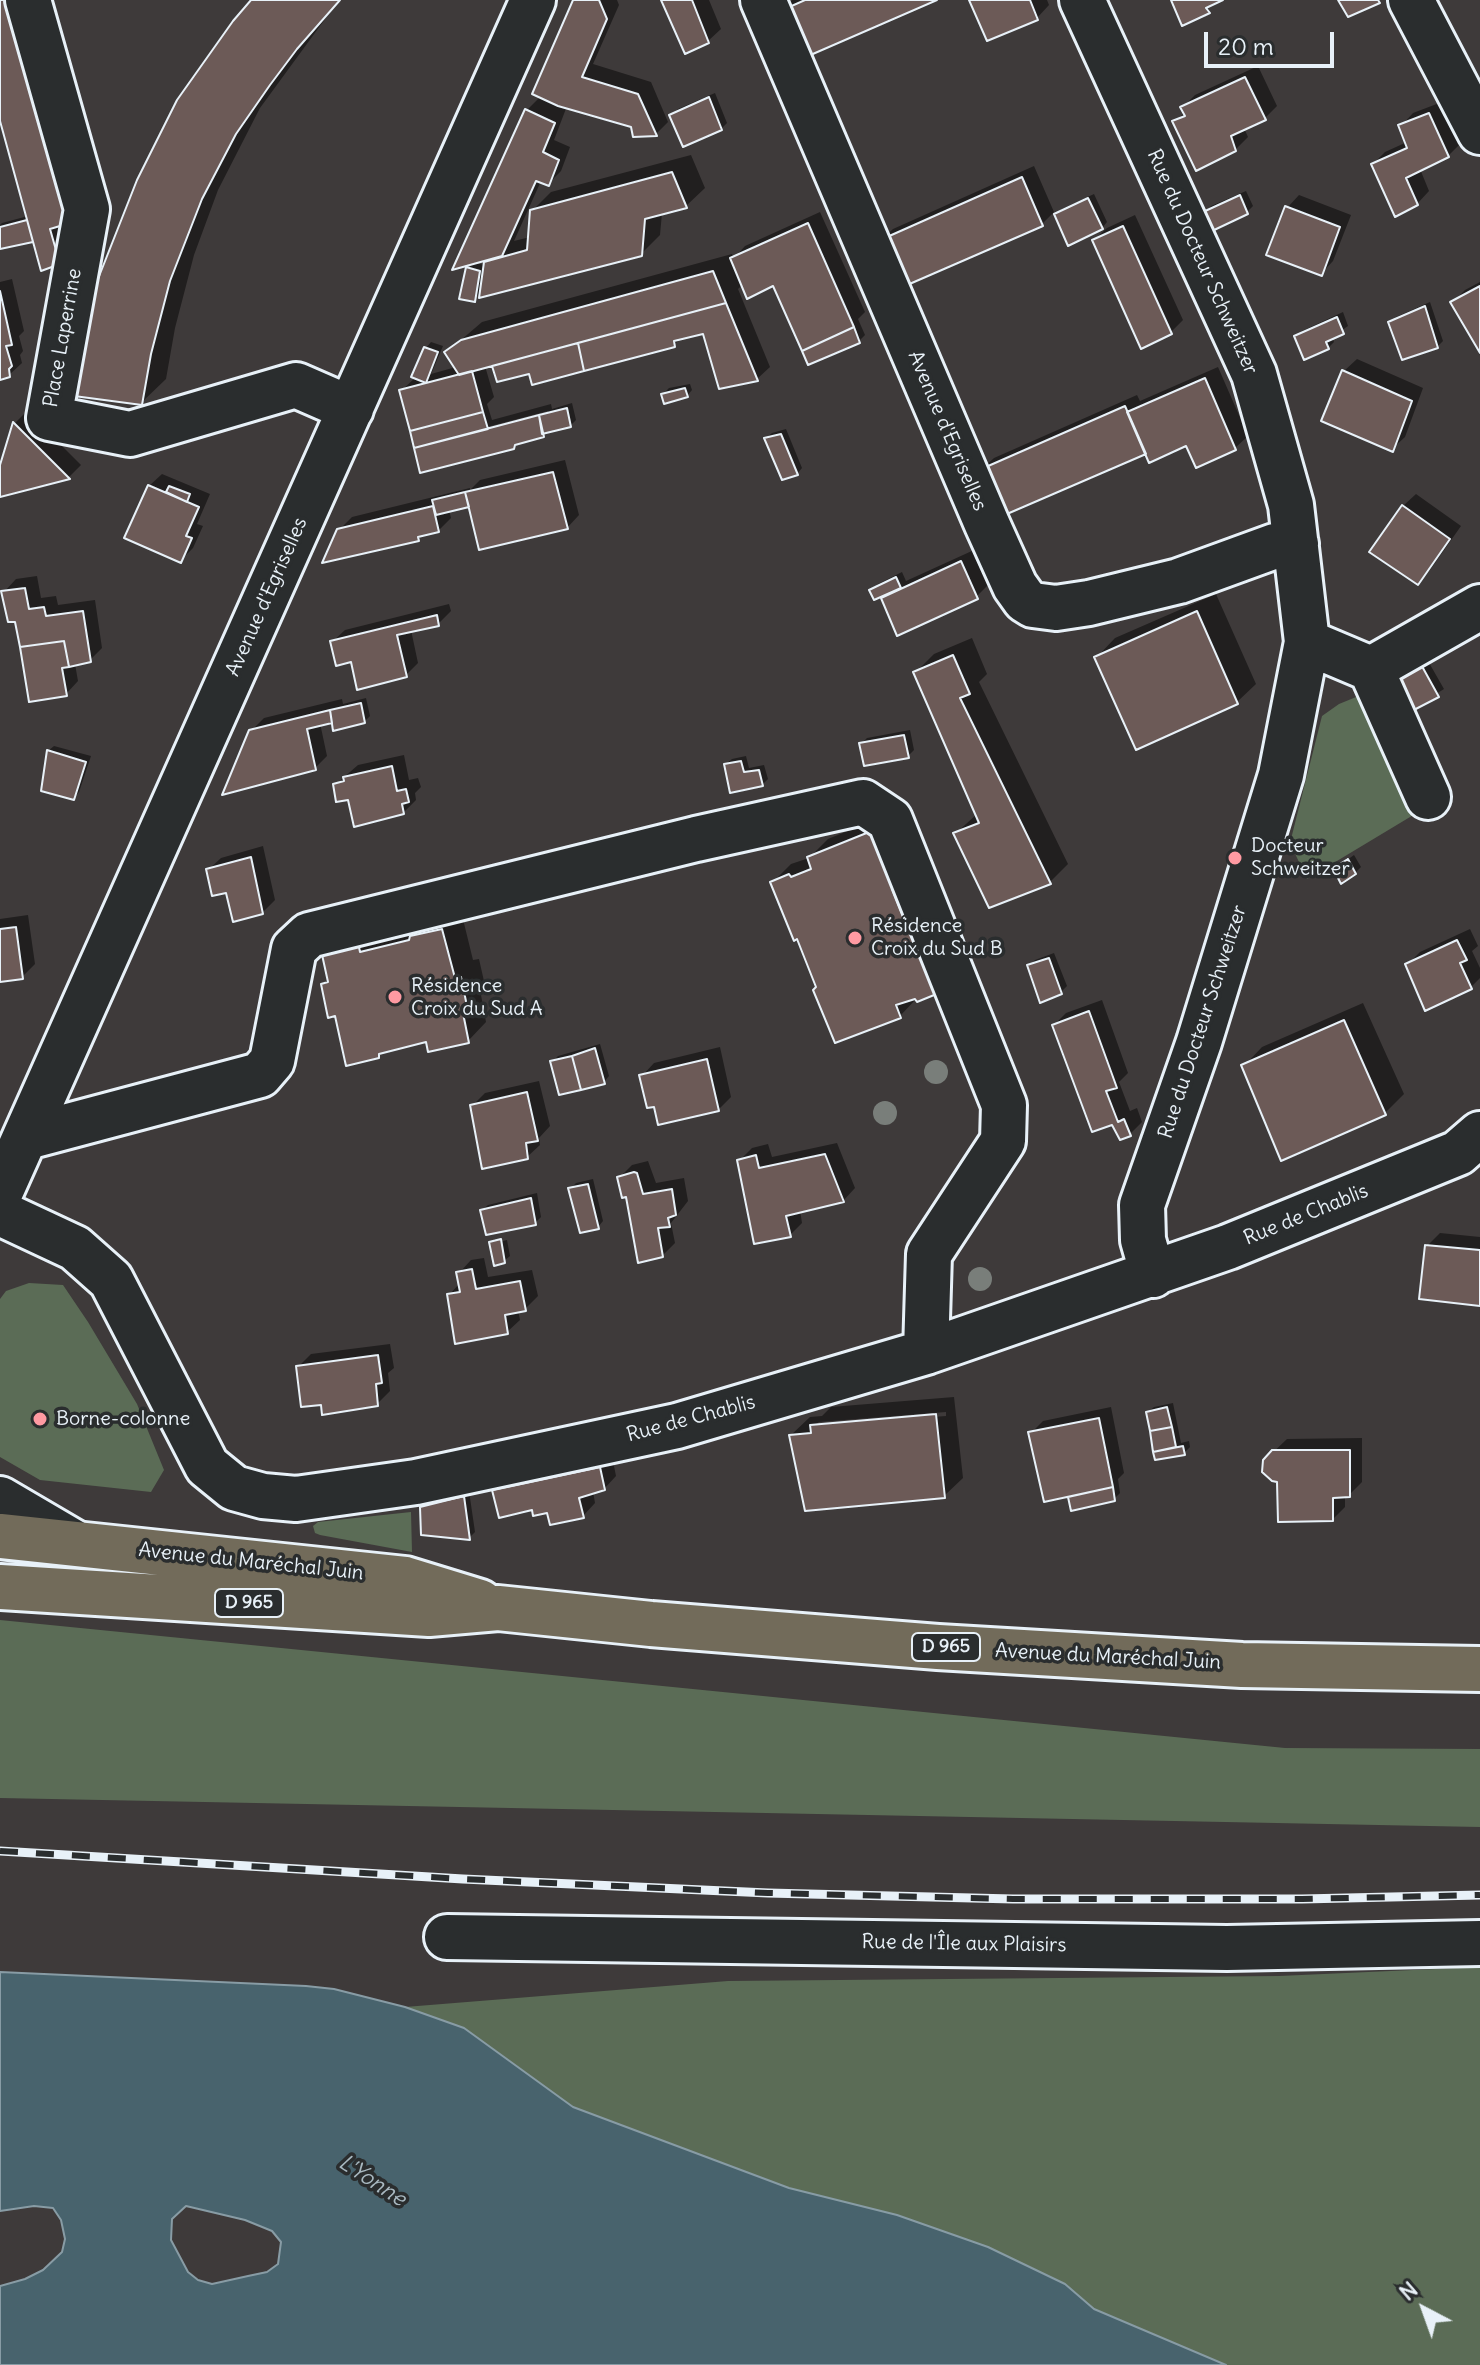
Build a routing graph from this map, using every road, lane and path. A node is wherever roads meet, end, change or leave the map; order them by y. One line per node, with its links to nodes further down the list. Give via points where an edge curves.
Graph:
1 (28, 0): 7 (street, Place Laperrine, via 87,209 49,418 130,434 296,385)
2 (533, 0): 7 (street, Avenue d'Egriselles)
3 (763, 0): 8 (street, Avenue d'Egriselles, via 987,524 1025,600 1045,608 1089,603)
4 (1082, 0): 8 (street, Rue du Docteur Schweitzer, via 1254,374 1291,505)
5 (1411, 0): 6 (street)
6 (1480, 132)
7 (351, 409): 14 (street, Avenue d'Egriselles)
8 (1296, 544): 10 (street, Rue du Docteur Schweitzer)
9 (1480, 607): 11 (street)
10 (1307, 642): 11 (street); 17 (street, Rue du Docteur Schweitzer, via 1281,775 1199,1042 1142,1205 1143,1240)
11 (1371, 669): 12 (street)
12 (1428, 797)
13 (1480, 1134): 17 (street, Rue de Chablis, via 1458,1153)
14 (27, 1137): 15 (street, Avenue d'Egriselles); 18 (street, via 260,1075 272,1061 294,949 309,935 863,802 890,820 1004,1105 1003,1141 929,1254)
15 (0, 1193)
16 (0, 1213): 18 (street, Rue de Chablis, via 75,1248 111,1280 207,1466 234,1488 263,1496 296,1499 416,1482 677,1426)
17 (1153, 1275): 18 (street, Rue de Chablis)
18 (926, 1352)
19 (0, 1499): 21 (street)
20 (0, 1536): 21 (main road, Avenue du Maréchal Juin / D 965)
21 (75, 1543): 23 (main road, Avenue du Maréchal Juin / D 965, via 405,1579)
22 (0, 1587): 23 (main road, Avenue du Maréchal Juin / D 965, via 429,1614)
23 (498, 1608): 24 (main road, Avenue du Maréchal Juin / D 965, via 984,1649 1242,1665)
24 (1480, 1669)
25 (447, 1937): 26 (street, Rue de l'Île aux Plaisirs, via 1227,1948)
26 (1480, 1943)

